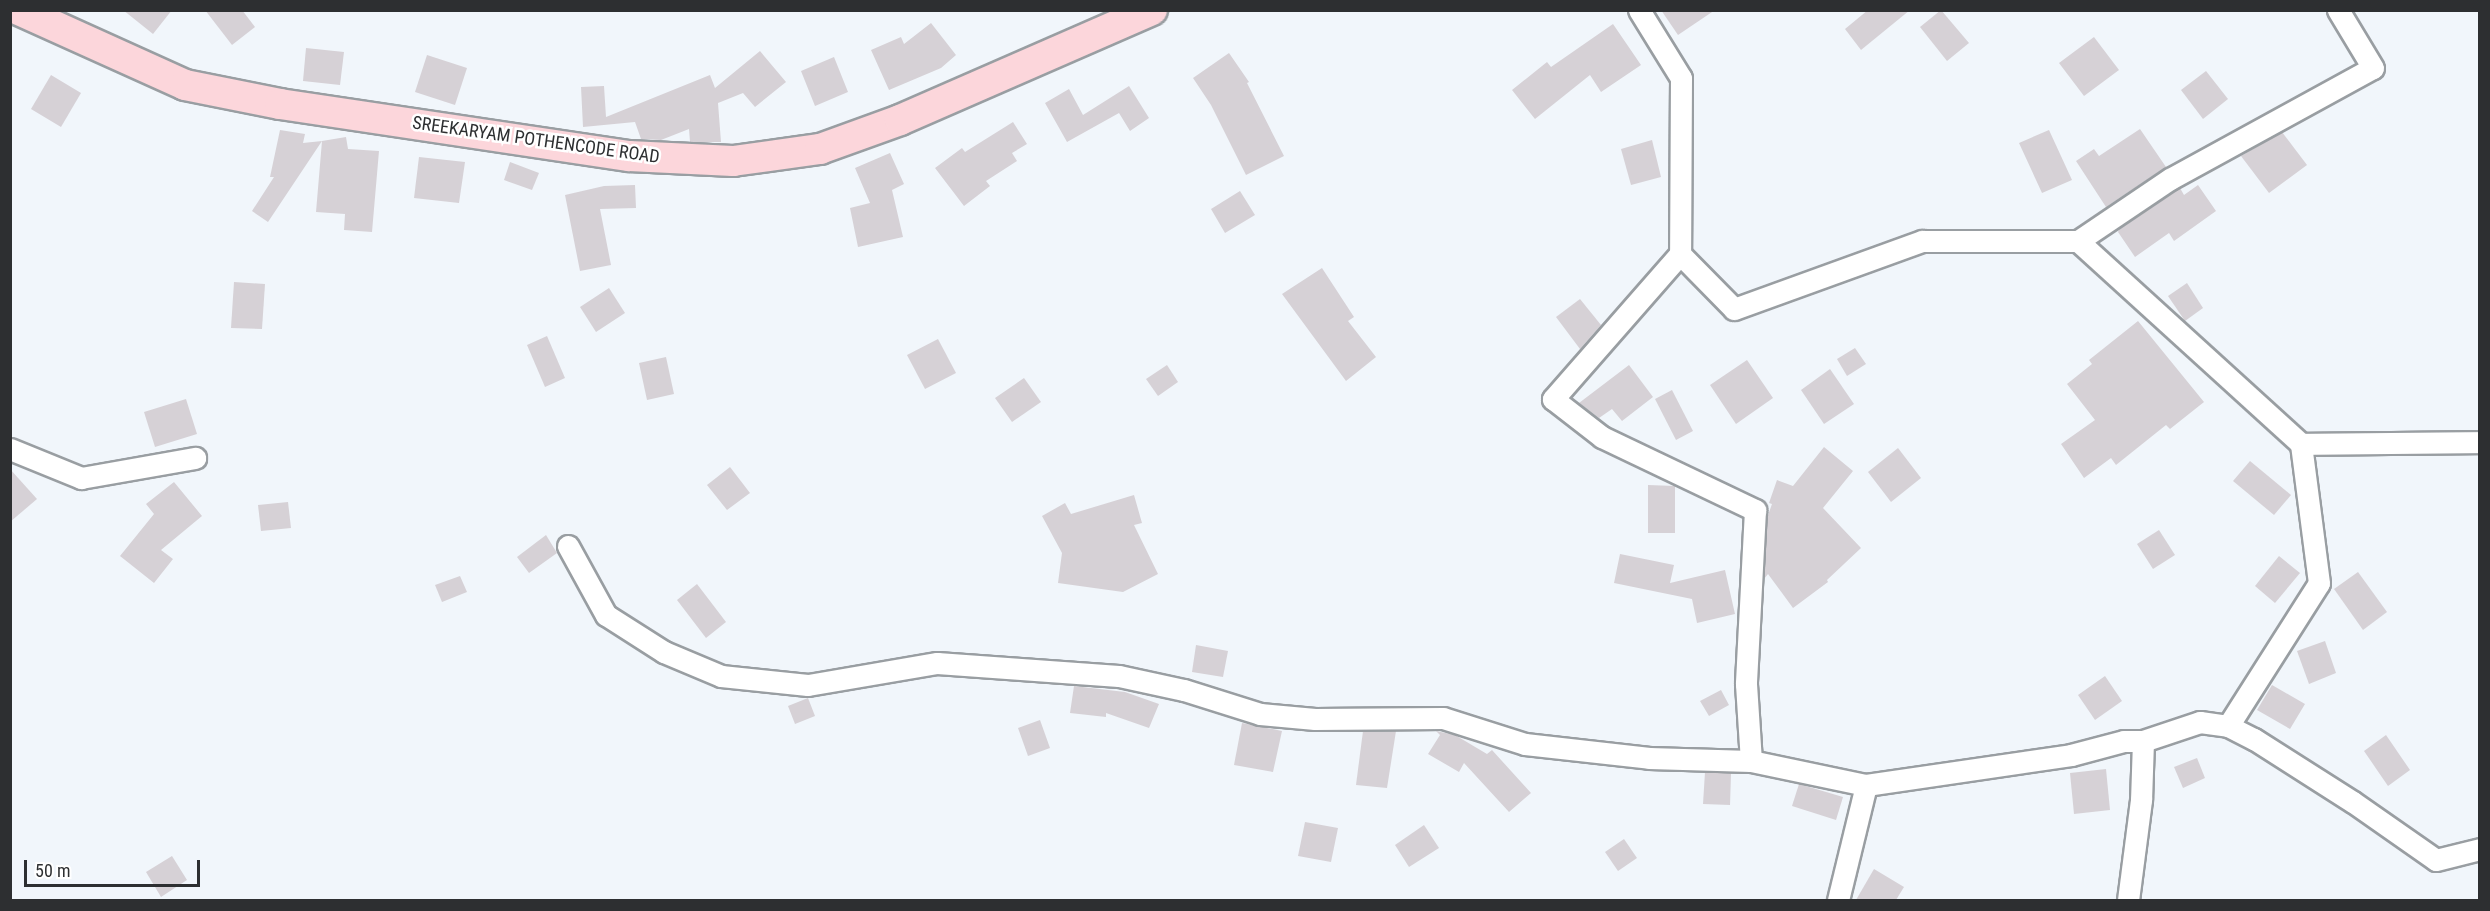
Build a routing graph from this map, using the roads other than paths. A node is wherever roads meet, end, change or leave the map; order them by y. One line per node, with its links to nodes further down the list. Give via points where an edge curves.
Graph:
1 (19, 10): 2 (main road, SREEKARYAM POTHENCODE ROAD, via 185,85 280,104 628,156 733,162 820,149 900,120)
2 (1152, 10)
3 (1640, 10): 6 (street, via 1682,78)
4 (2338, 10): 5 (street, via 2373,68 2170,179)
5 (2079, 241): 6 (street, via 1922,241 1734,309); 8 (street)
6 (1680, 254): 14 (street, via 1553,399 1602,438 1755,510 1746,684)
7 (2480, 442): 8 (street)
8 (2301, 444): 12 (street, via 2319,583)
9 (10, 450): 10 (street, via 81,478)
10 (195, 458)
11 (568, 546): 14 (street, via 606,615 664,652 721,676 808,685 937,663 1012,666 1119,676 1184,690 1260,714 1315,719 1443,718 1525,744 1649,758)
12 (2228, 726): 13 (street, via 2200,722); 16 (street, via 2343,795 2436,860)
13 (2143, 741): 15 (street); 18 (street, via 2141,800)
14 (1751, 761): 15 (street)
15 (1866, 785): 17 (street)
16 (2480, 849)
17 (1838, 900)
18 (2128, 900)

